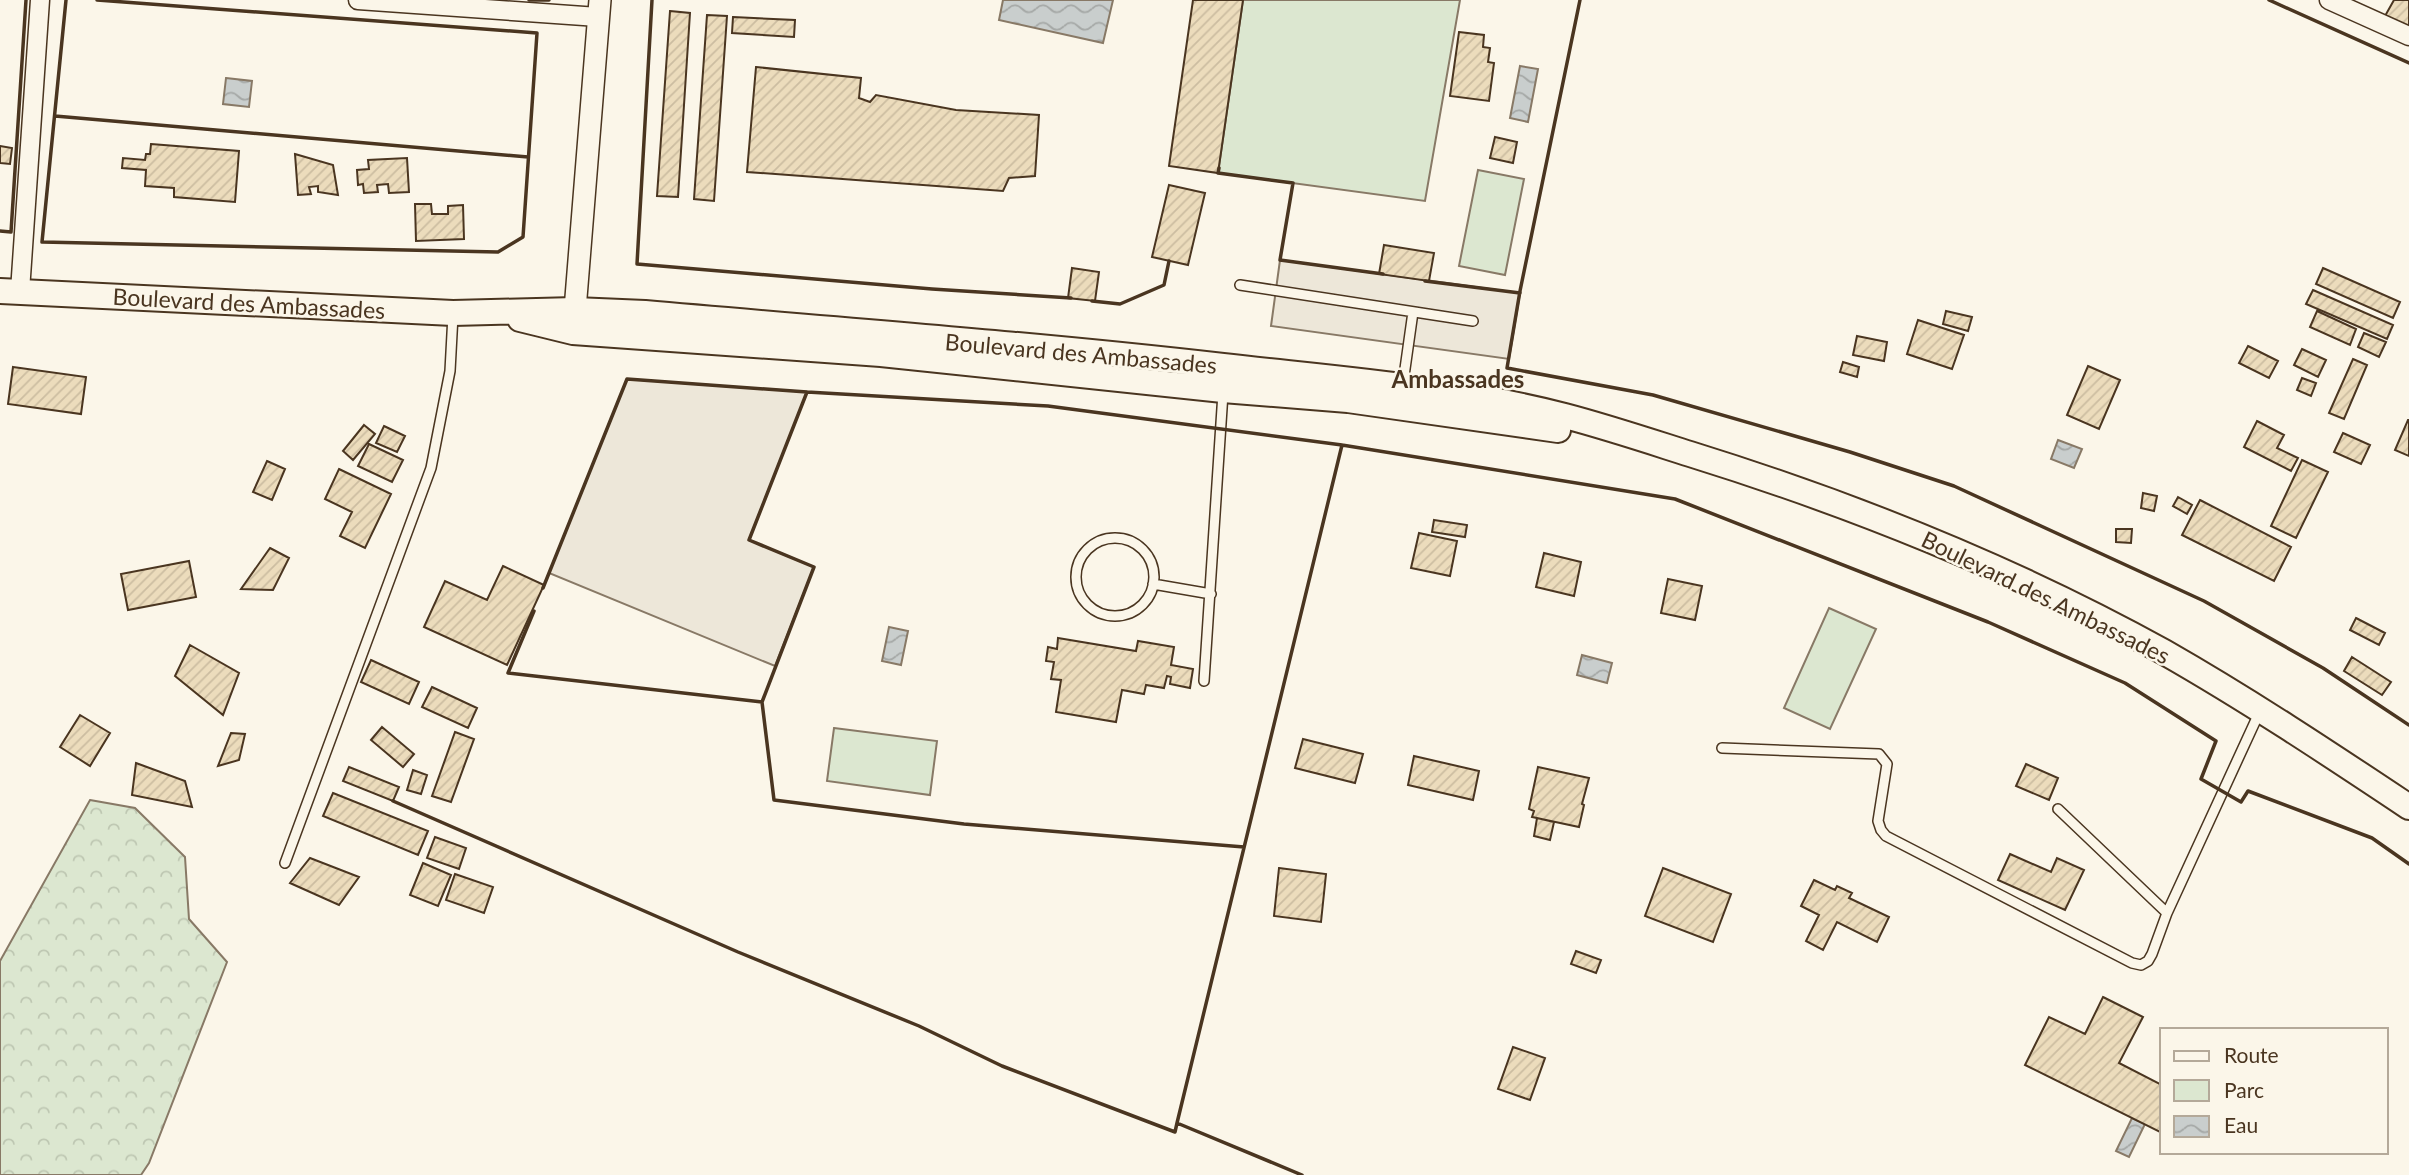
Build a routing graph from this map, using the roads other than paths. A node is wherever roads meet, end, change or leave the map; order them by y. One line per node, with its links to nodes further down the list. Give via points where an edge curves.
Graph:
1 (40, 0): 7 (street)
2 (358, 0): 4 (street)
3 (2329, 0): 5 (street)
4 (599, 8): 8 (street)
5 (2409, 36)
6 (1240, 285): 10 (lane)
7 (10, 291): 11 (main road, Boulevard des Ambassades)
8 (575, 310): 9 (main road, Boulevard des Ambassades); 13 (main road, Boulevard des Ambassades, via 645,313)
9 (499, 312): 11 (main road, Boulevard des Ambassades); 13 (main road, Boulevard des Ambassades, via 573,332)
10 (1413, 312): 12 (lane); 14 (lane)
11 (453, 313): 23 (lane, via 450,371 431,468)
12 (1473, 321)
13 (1224, 378): 14 (main road, Boulevard des Ambassades); 15 (main road, Boulevard des Ambassades); 17 (lane)
14 (1403, 385): 15 (main road, Boulevard des Ambassades, via 1565,416)
15 (1656, 443): 19 (main road, Boulevard des Ambassades, via 1882,519 2041,589 2162,651)
16 (1153, 584): 16 (lane, via 1151,563 1143,550 1127,540 1112,538 1089,548 1080,560 1076,579 1090,607 1113,616 1138,609); 17 (lane)
17 (1211, 594): 18 (lane)
18 (1204, 681)
19 (2261, 709): 21 (main road, Boulevard des Ambassades); 24 (lane)
20 (1722, 748): 24 (lane, via 1879,754 1887,764 1878,821 1886,836 2133,964 2148,961)
21 (2409, 807)
22 (2059, 809): 24 (lane)
23 (285, 863)
24 (2166, 913)

